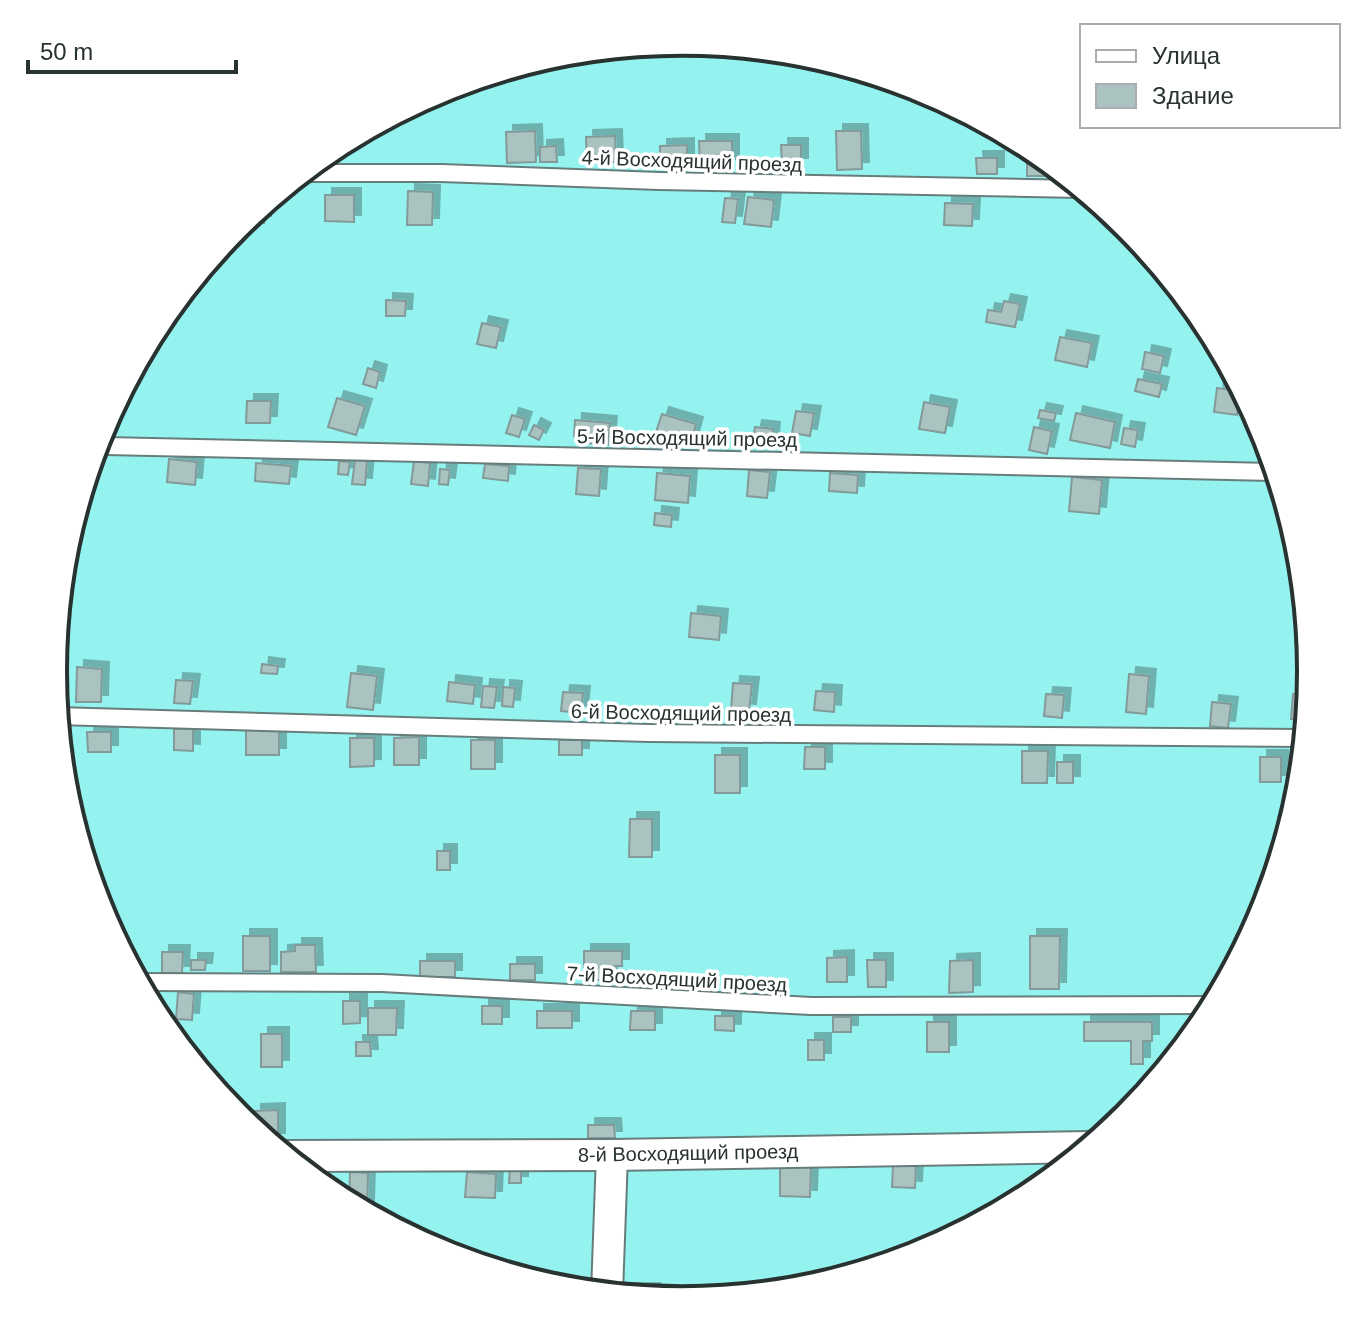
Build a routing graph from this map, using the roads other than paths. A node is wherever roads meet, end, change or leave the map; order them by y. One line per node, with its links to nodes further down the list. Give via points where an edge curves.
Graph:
1 (322, 173): 2 (lane, 4-й Восходящий проезд)
2 (1063, 189)
3 (110, 446): 4 (lane, 5-й Восходящий проезд)
4 (1264, 472)
5 (69, 716): 6 (lane, 6-й Восходящий проезд, via 664,733)
6 (1293, 738)
7 (152, 982): 8 (lane, 7-й Восходящий проезд, via 382,983 811,1006)
8 (1198, 1005)
9 (1070, 1147): 10 (street, 8-й Восходящий проезд)
10 (612, 1155): 11 (street, 8-й Восходящий проезд); 12 (street)
11 (304, 1156)
12 (607, 1282)

